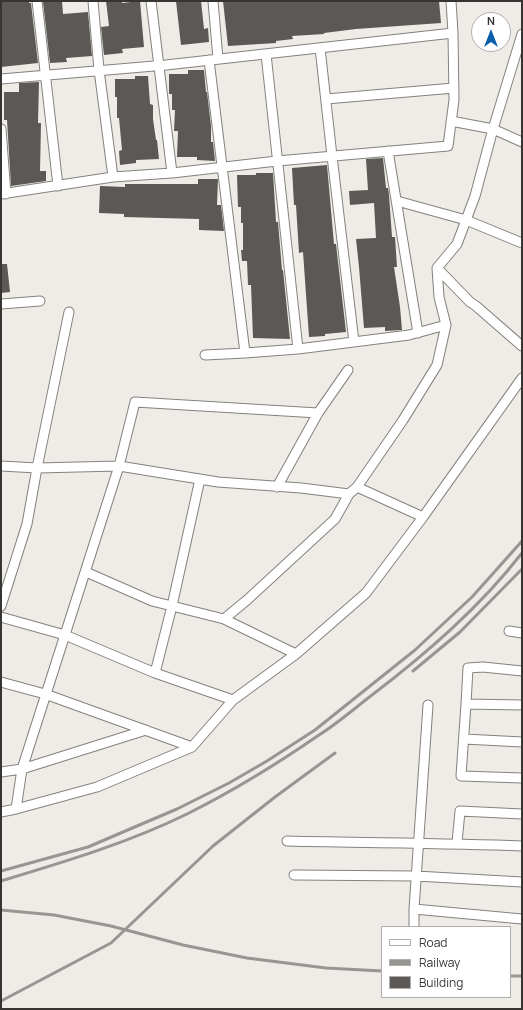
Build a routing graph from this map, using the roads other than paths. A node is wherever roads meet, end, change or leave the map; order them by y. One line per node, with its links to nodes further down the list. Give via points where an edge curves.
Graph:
1 (37, 1): 13 (street)
2 (93, 1): 12 (street)
3 (151, 1): 11 (street)
4 (212, 1): 10 (street)
5 (451, 1): 6 (street)
6 (453, 33): 8 (street); 15 (street)
7 (522, 34): 19 (street)
8 (320, 48): 9 (street); 16 (street)
9 (266, 54): 10 (street); 23 (street)
10 (214, 60): 11 (street); 24 (street)
11 (159, 65): 12 (street); 25 (street)
12 (99, 70): 13 (street); 26 (street)
13 (45, 74): 14 (street); 27 (street)
14 (1, 79)
15 (454, 88): 16 (street); 17 (street)
16 (326, 99): 22 (street)
17 (451, 121): 19 (street); 21 (street, via 448,146)
18 (1, 129): 28 (street)
19 (493, 129): 20 (street); 30 (street)
20 (522, 142)
21 (388, 151): 22 (street); 29 (street)
22 (332, 156): 23 (street); 38 (street)
23 (277, 160): 24 (street); 40 (street)
24 (221, 167): 25 (street); 41 (street)
25 (172, 173): 26 (street)
26 (113, 178): 27 (street)
27 (58, 186): 28 (street)
28 (3, 194)
29 (397, 201): 30 (street); 37 (street)
30 (466, 220): 31 (street); 32 (street, via 457,244)
31 (522, 242)
32 (436, 268): 36 (street, via 439,297); 39 (street, via 470,302)
33 (40, 301): 34 (street)
34 (1, 304)
35 (69, 312): 48 (street)
36 (446, 324): 37 (street); 51 (street, via 437,365)
37 (418, 333): 38 (street)
38 (354, 342): 40 (street)
39 (522, 346)
40 (298, 349): 41 (street)
41 (245, 353): 42 (street)
42 (205, 355)
43 (348, 370): 45 (street)
44 (522, 378): 53 (street)
45 (318, 413): 47 (street, via 135,402); 50 (street)
46 (1, 466): 48 (street)
47 (119, 466): 48 (street); 49 (street); 54 (street)
48 (37, 468): 55 (street, via 27,524)
49 (200, 480): 50 (street); 56 (street)
50 (277, 487): 52 (street)
51 (357, 487): 52 (street); 53 (street)
52 (349, 494): 58 (street, via 335,519)
53 (423, 517): 62 (street, via 366,593)
54 (86, 572): 56 (street, via 152,601); 61 (street)
55 (1, 606)
56 (172, 606): 58 (street); 64 (street)
57 (1, 617): 61 (street)
58 (224, 619): 62 (street)
59 (509, 631): 60 (street)
60 (522, 633)
61 (65, 635): 64 (street); 66 (street)
62 (296, 654): 67 (street)
63 (522, 671): 68 (street, via 468,668)
64 (155, 673): 67 (street)
65 (1, 682): 66 (street)
66 (45, 694): 71 (street); 75 (street)
67 (233, 700): 74 (street)
68 (466, 704): 70 (street); 72 (street)
69 (428, 705): 83 (street)
70 (522, 705)
71 (146, 730): 74 (street); 75 (street)
72 (464, 739): 73 (street); 77 (street, via 461,776)
73 (522, 742)
74 (192, 747): 78 (street, via 97,787)
75 (22, 769): 76 (street); 78 (street)
76 (1, 772)
77 (522, 778)
78 (16, 809): 79 (street)
79 (1, 812)
80 (522, 814): 82 (street, via 460,810)
81 (287, 841): 83 (street)
82 (457, 843): 83 (street); 84 (street)
83 (418, 844): 86 (street)
84 (522, 846)
85 (294, 875): 86 (street)
86 (416, 876): 87 (street); 88 (street)
87 (522, 882)
88 (414, 909): 89 (street); 90 (street)
89 (522, 919)
90 (414, 926)

